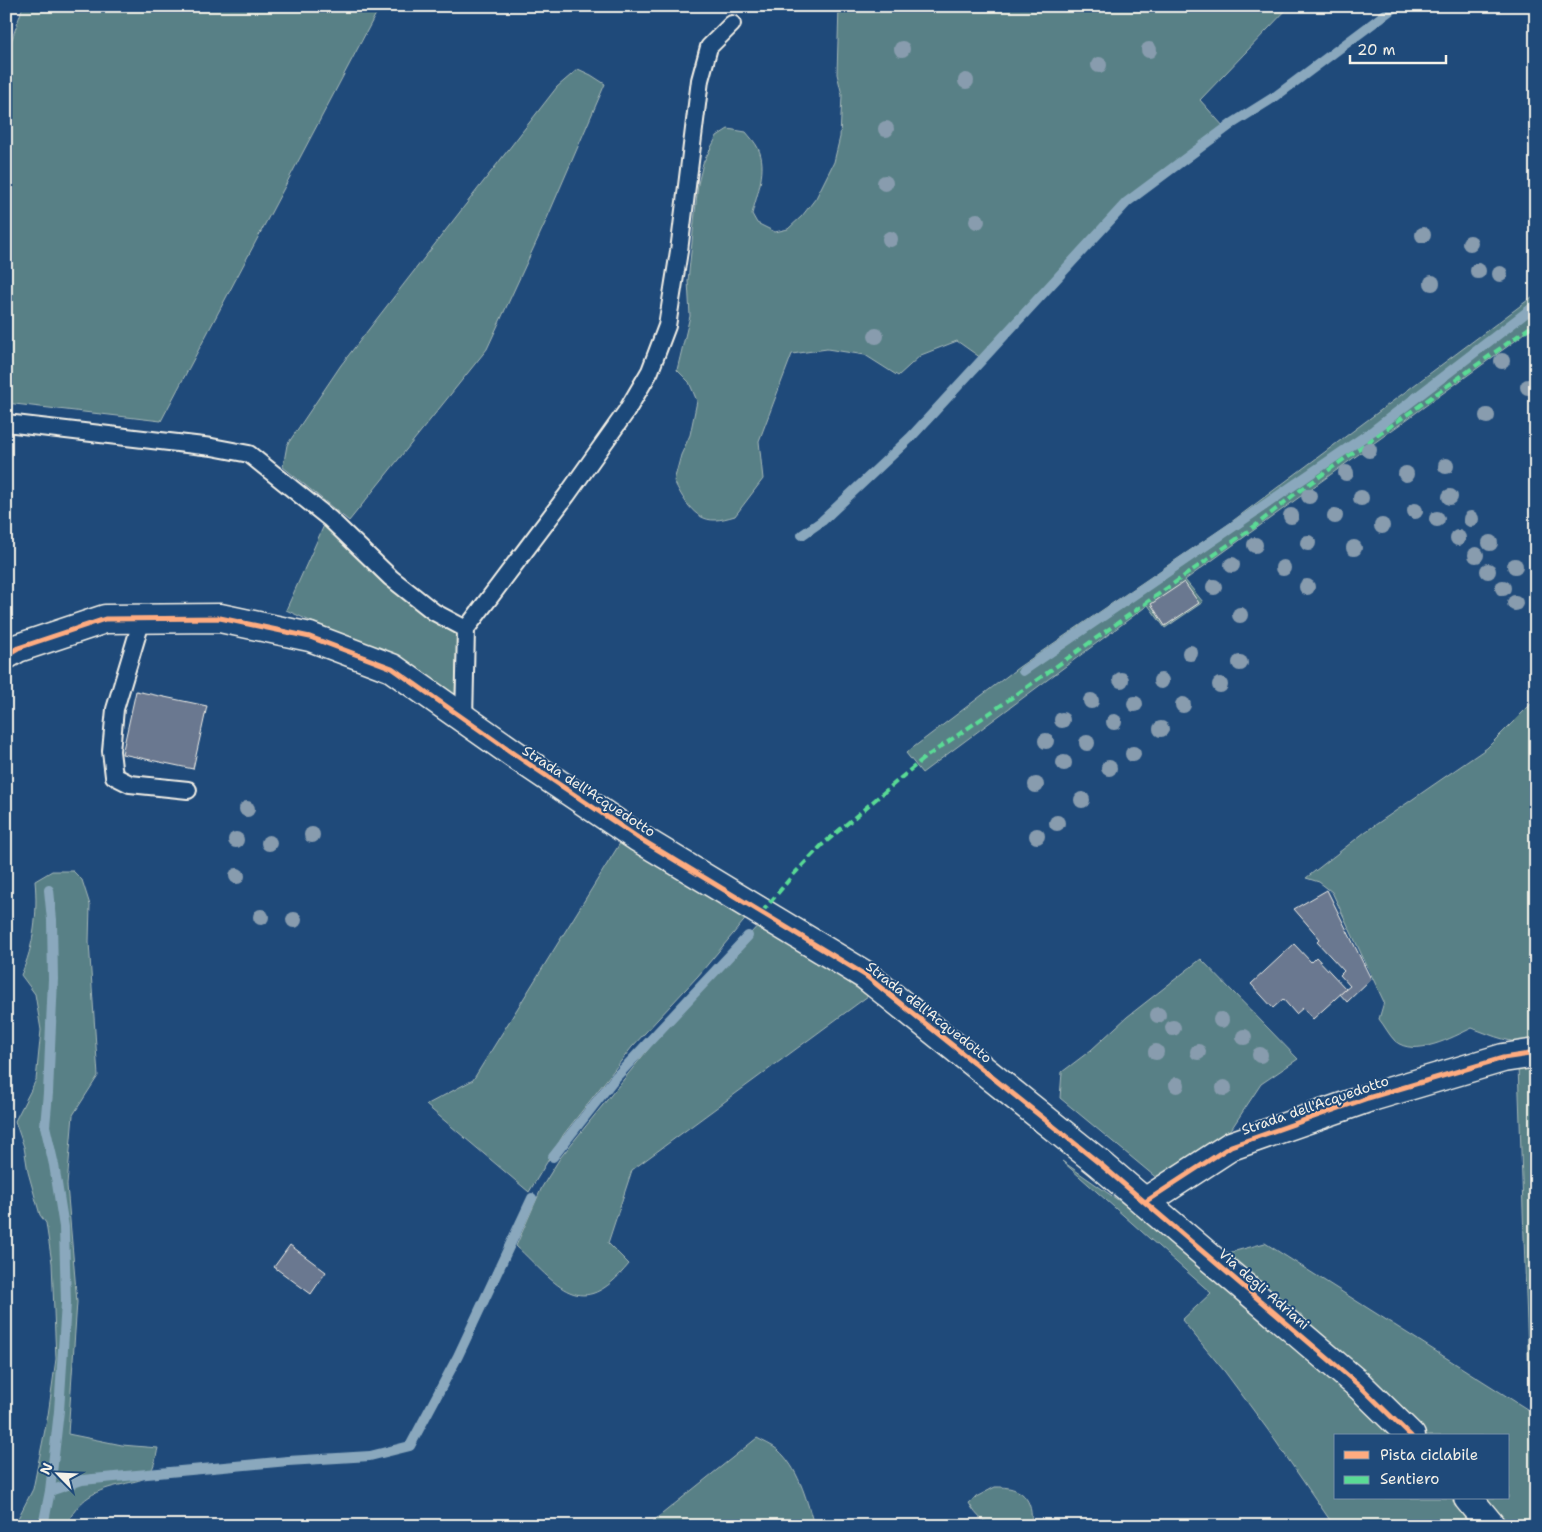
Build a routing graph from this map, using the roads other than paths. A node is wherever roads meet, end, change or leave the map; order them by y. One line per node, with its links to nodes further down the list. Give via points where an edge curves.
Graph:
1 (732, 24): 4 (lane, via 708,47 700,80 680,251 666,326 650,371 573,488)
2 (6, 424): 4 (lane, via 212,446 249,454 330,520 391,578 434,612)
3 (142, 619): 5 (street, Strada dell'Acquedotto, via 106,619 18,648); 6 (street, Strada dell'Acquedotto, via 220,618 310,637 392,668); 7 (lane, via 115,709 111,751 114,776 130,784)
4 (466, 629): 6 (lane)
5 (6, 655)
6 (464, 720): 9 (street, Strada dell'Acquedotto, via 637,837 865,975)
7 (188, 790)
8 (1536, 1053): 10 (street, Strada dell'Acquedotto, via 1503,1058 1368,1098 1231,1146)
9 (1099, 1163): 10 (street, Via degli Adriani)
10 (1145, 1202): 11 (street, Via degli Adriani, via 1360,1386)
11 (1409, 1434)
12 (1470, 1500): 13 (street)
13 (1491, 1526)

